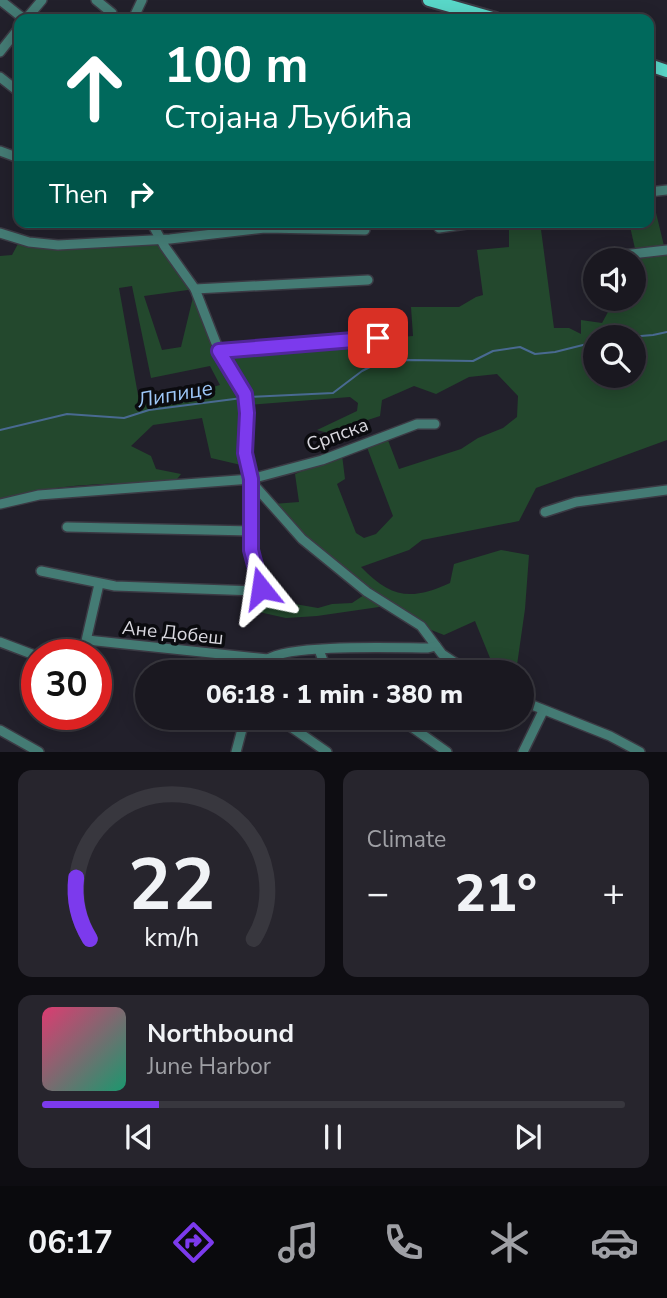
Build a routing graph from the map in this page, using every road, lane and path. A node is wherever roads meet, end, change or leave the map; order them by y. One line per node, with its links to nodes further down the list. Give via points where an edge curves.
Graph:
1 (1, 0): 6 (street)
2 (42, 0): 7 (street)
3 (96, 0): 5 (street)
4 (429, 0): 8 (main road)
5 (112, 13)
6 (19, 14)
7 (29, 14)
8 (478, 14)
9 (14, 34): 10 (street)
10 (0, 52)
11 (0, 77): 12 (street)
12 (14, 88)
13 (154, 228): 16 (street)
14 (365, 230): 16 (street, via 265,228)
15 (0, 233): 16 (street, via 58,244)
16 (160, 239): 20 (street)
17 (667, 250): 18 (street)
18 (646, 252)
19 (368, 280): 20 (street)
20 (195, 289): 22 (street)
21 (394, 337): 22 (street)
22 (219, 351): 24 (street, via 245,398 245,453)
23 (435, 424): 24 (street, Српска, via 417,424 322,460)
24 (251, 479): 26 (street, Српска, via 50,494); 29 (street); 35 (street, via 302,539 367,593 421,626)
25 (667, 490): 27 (street, via 576,502)
26 (0, 504)
27 (545, 512)
28 (67, 527): 29 (street)
29 (252, 531): 31 (street, via 259,591)
30 (41, 570): 31 (street)
31 (99, 584): 32 (street)
32 (87, 639)
33 (0, 642): 36 (street)
34 (112, 643): 38 (street, Ане Добеш)
35 (436, 646): 37 (street, Ане Добеш); 40 (street)
36 (21, 650)
37 (318, 650): 38 (street, Ане Добеш, via 279,653); 39 (street)
38 (268, 659)
39 (323, 660)
40 (451, 660)
41 (534, 707): 42 (street)
42 (543, 711): 51 (street); 52 (street)
43 (0, 730): 47 (street)
44 (242, 730): 48 (street)
45 (295, 730): 49 (street)
46 (416, 730): 50 (street)
47 (38, 752)
48 (236, 752)
49 (327, 752)
50 (447, 752)
51 (523, 752)
52 (640, 752)

